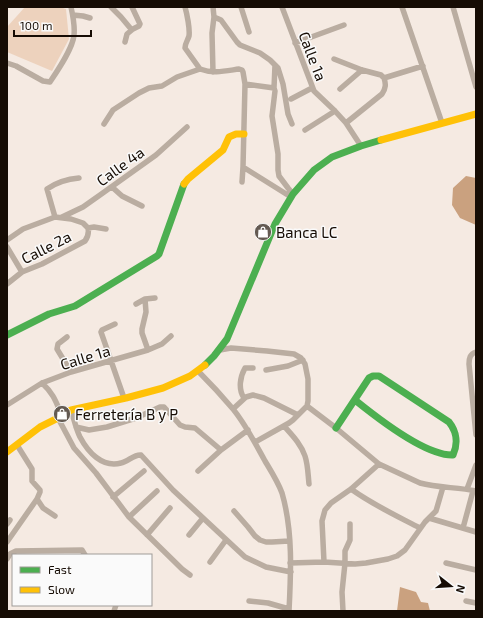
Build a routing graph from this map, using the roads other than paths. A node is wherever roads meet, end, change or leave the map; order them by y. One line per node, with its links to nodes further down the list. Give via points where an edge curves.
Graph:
1 (71, 7): 10 (street)
2 (111, 7): 14 (street)
3 (132, 7): 14 (street, via 140,24)
4 (185, 7): 22 (street, via 190,33 185,48)
5 (213, 7): 11 (street)
6 (241, 7): 15 (street)
7 (282, 7): 17 (street, Calle 1a)
8 (402, 7): 21 (street)
9 (454, 7): 27 (street)
10 (73, 15): 12 (street); 19 (street, via 74,34 71,47 50,82)
11 (214, 17): 20 (street, via 221,20 240,45 260,53); 24 (street)
12 (90, 18)
13 (344, 25): 17 (street)
14 (133, 29): 16 (street, via 127,34)
15 (249, 32)
16 (125, 42)
17 (295, 43): 29 (street, Calle 1a)
18 (334, 59): 23 (street)
19 (7, 63)
20 (275, 64): 28 (street); 36 (street, via 280,73)
21 (423, 66): 25 (street); 34 (street)
22 (200, 69): 24 (street); 35 (street, via 139,93 113,110)
23 (362, 70): 25 (street); 30 (street)
24 (213, 72): 26 (street, via 242,70)
25 (384, 78): 37 (street, via 386,83 382,94)
26 (245, 84): 28 (street); 40 (street)
27 (476, 87)
28 (274, 88): 46 (street, via 272,116 279,176)
29 (312, 88): 31 (street); 32 (street, Calle 1a)
30 (340, 89)
31 (291, 100)
32 (335, 111): 37 (street, Calle 1a); 39 (street)
33 (476, 114): 34 (street)
34 (442, 123): 41 (street)
35 (104, 124)
36 (292, 124)
37 (346, 124): 41 (street, Calle 1a)
38 (187, 127): 45 (street, Calle 4a, via 156,155)
39 (305, 130)
40 (244, 134): 42 (street); 60 (street, via 230,137 223,150 184,182 157,256 75,306 49,314)
41 (361, 146): 46 (street, via 322,163)
42 (243, 167): 44 (street); 46 (street)
43 (79, 178): 48 (street, via 68,179 47,188)
44 (242, 182)
45 (112, 187): 47 (street, via 122,196); 49 (street, Calle 4a, via 83,207)
46 (292, 195): 64 (street, via 267,243)
47 (142, 206)
48 (55, 217): 49 (street, Calle 4a); 52 (street, Calle 4a, via 23,229)
49 (62, 217): 50 (street, Calle 4a, via 83,223)
50 (88, 228): 51 (street); 54 (street, Calle 2a, via 89,234 84,241)
51 (106, 229)
52 (7, 240)
53 (7, 247): 54 (street)
54 (22, 272): 55 (street, Calle 2a)
55 (7, 284)
56 (155, 298): 57 (street)
57 (145, 299): 58 (street); 63 (street, via 146,312 142,333)
58 (136, 304)
59 (115, 324): 67 (street, via 101,332)
60 (7, 335)
61 (172, 336): 63 (street, Calle 1a)
62 (67, 338): 71 (street, via 58,344 57,349)
63 (148, 350): 67 (street, Calle 1a)
64 (220, 350): 66 (street, via 231,348 285,353); 70 (street)
65 (476, 352): 82 (street, via 471,356 469,364)
66 (303, 360): 69 (street); 77 (street, via 308,378)
67 (111, 361): 71 (street, Calle 1a); 73 (street)
68 (253, 368): 74 (street, via 245,368 243,371 240,385)
69 (266, 370)
70 (198, 371): 73 (street, via 152,392); 78 (street)
71 (71, 372): 72 (street, Calle 1a)
72 (42, 383): 76 (street, Calle 1a); 81 (street, via 54,396)
73 (124, 398): 79 (street)
74 (244, 398): 78 (street); 80 (street, via 258,395)
75 (355, 400): 75 (street, via 390,427 422,445 448,456 454,453 455,434 450,422 383,377 370,377); 85 (street)
76 (7, 405)
77 (307, 406): 80 (street); 85 (street)
78 (233, 408): 86 (street)
79 (71, 410): 81 (street); 84 (street)
80 (298, 415): 83 (street)
81 (60, 417): 89 (street, via 40,427); 102 (street, via 74,448)
82 (475, 421): 87 (street)
83 (284, 426): 88 (street); 96 (street, via 302,449)
84 (76, 427): 90 (street, via 89,430 107,427 164,407 180,425 195,428); 108 (street, via 87,447 102,462 121,463 136,455 143,457)
85 (336, 428): 92 (street)
86 (248, 430): 88 (street); 90 (street)
87 (476, 435)
88 (255, 442): 117 (street, via 281,492)
89 (17, 445): 91 (street); 103 (street, via 32,469 32,481 40,490)
90 (221, 450): 95 (street)
91 (7, 452)
92 (379, 464): 97 (street, via 420,483); 98 (street)
93 (476, 465): 99 (street)
94 (144, 471): 102 (street)
95 (198, 471)
96 (309, 484)
97 (443, 487): 99 (street); 109 (street, via 436,511)
98 (351, 489): 111 (street, via 366,500); 122 (street, via 325,510 322,521)
99 (467, 489): 101 (street)
100 (157, 490): 107 (street)
101 (475, 491): 112 (street)
102 (113, 497): 107 (street)
103 (37, 499): 106 (street, via 43,508); 118 (street)
104 (170, 508): 115 (street)
105 (234, 511): 117 (street, via 260,540)
106 (55, 516)
107 (129, 517): 115 (street)
108 (203, 518): 114 (street); 116 (street)
109 (430, 518): 111 (street); 112 (street)
110 (350, 524): 124 (street, via 350,540 345,551)
111 (420, 528): 124 (street, via 411,543 397,556 372,562)
112 (463, 528): 113 (street)
113 (476, 532)
114 (189, 535)
115 (147, 536): 128 (street)
116 (226, 540): 121 (street); 127 (street, via 244,557 256,563)
117 (289, 541): 123 (street)
118 (7, 542)
119 (84, 554): 120 (street, via 82,550 16,551)
120 (8, 555)
121 (210, 562)
122 (324, 562): 123 (street); 124 (street)
123 (290, 563): 127 (street)
124 (345, 563): 133 (street)
125 (446, 563): 126 (street)
126 (476, 570)
127 (291, 572): 132 (street)
128 (190, 574)
129 (249, 601): 132 (street, via 268,603)
130 (466, 601): 131 (street)
131 (476, 603)
132 (289, 610)
133 (343, 611)

